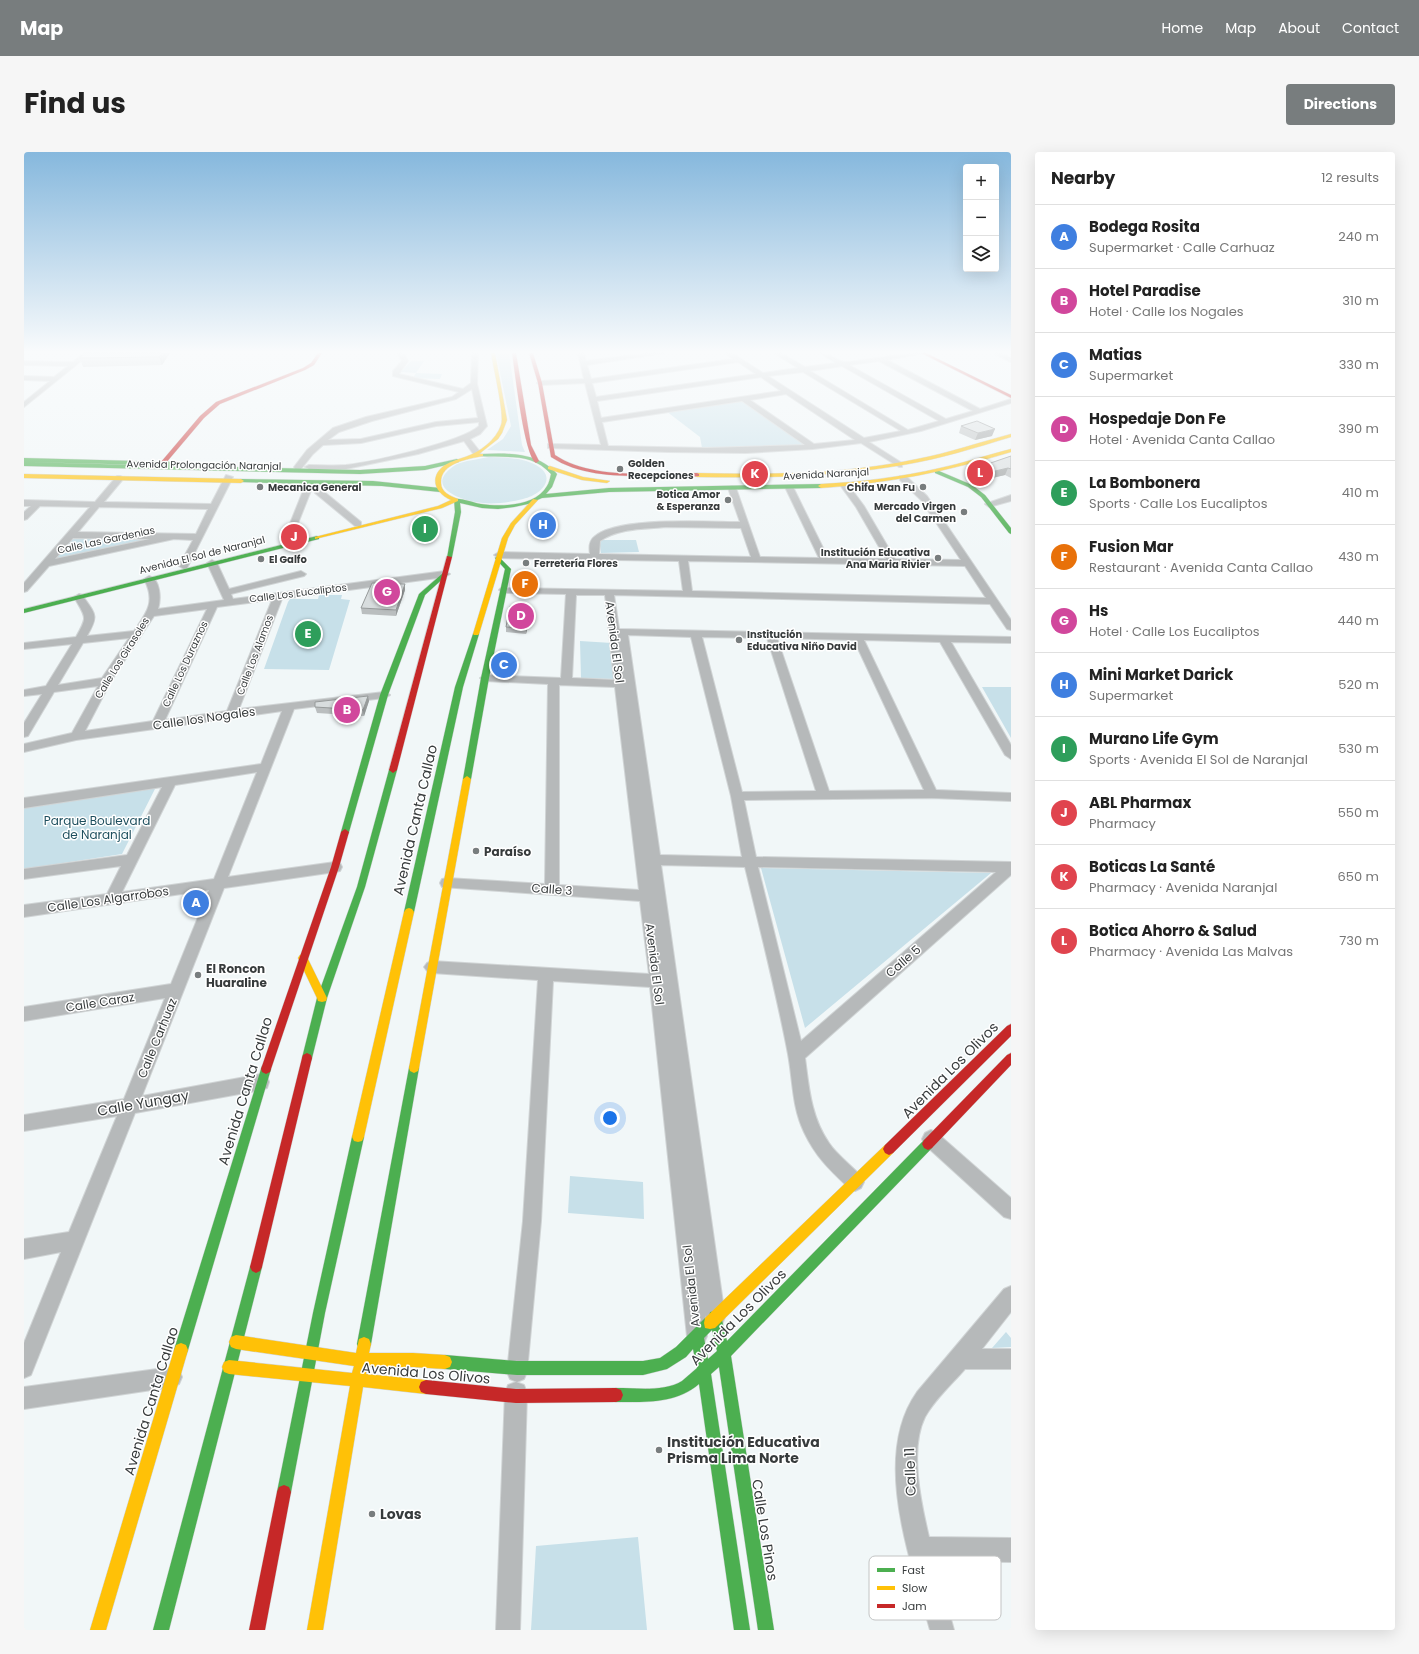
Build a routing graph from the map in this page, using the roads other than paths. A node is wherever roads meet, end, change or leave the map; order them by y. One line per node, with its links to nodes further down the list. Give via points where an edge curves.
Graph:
1 (198, 422): 29 (main road)
2 (359, 422): 18 (street, via 336,430)
3 (459, 422): 18 (street, via 436,424 361,441)
4 (482, 422): 15 (street, via 483,426 477,432)
5 (505, 422): 23 (main road, via 500,437)
6 (525, 422): 27 (main road, via 529,445)
7 (547, 422): 19 (main road)
8 (599, 422): 20 (street)
9 (777, 422): 21 (street)
10 (834, 422): 16 (street)
11 (890, 422): 13 (street)
12 (941, 422): 13 (street)
13 (907, 432): 16 (street)
14 (1011, 435): 32 (main road, Avenida Naranjal, via 947,455)
15 (466, 438): 23 (street); 33 (street, via 418,452 356,465)
16 (863, 441): 21 (street); 32 (street)
17 (1011, 442): 38 (main road, Avenida Naranjal, via 946,462)
18 (320, 443): 33 (street)
19 (551, 446): 20 (street); 31 (main road, Avenida Naranjal, via 553,456)
20 (605, 447): 21 (street, via 700,450)
21 (813, 447)
22 (1011, 450): 35 (main road, Avenida Naranjal)
23 (477, 453): 24 (main road)
24 (468, 458): 26 (main road, Avenida Prolongación Naranjal); 27 (main road, Avenida Naranjal, via 481,455 510,455)
25 (24, 460): 28 (main road, Avenida Prolongación Naranjal)
26 (457, 461): 28 (main road, Avenida Prolongación Naranjal, via 425,468 360,472); 49 (main road, via 439,474 437,482)
27 (536, 461): 34 (main road, Avenida Naranjal)
28 (58, 463): 29 (main road, Avenida Prolongación Naranjal); 30 (main road, Avenida Prolongación Naranjal)
29 (164, 463): 33 (main road, Avenida Prolongación Naranjal)
30 (24, 464)
31 (562, 464): 34 (main road); 36 (main road, Avenida Naranjal, via 603,472 680,475 739,476)
32 (899, 465): 36 (main road, Avenida Naranjal)
33 (298, 467)
34 (549, 468): 38 (main road, Avenida Naranjal, via 589,479 622,481 813,481); 50 (main road, Avenida Canta Callao, via 554,480 553,485)
35 (949, 469): 37 (main road, Avenida Naranjal); 54 (main road, via 984,489)
36 (843, 472): 38 (main road)
37 (937, 472): 41 (main road, Avenida Naranjal); 54 (main road, via 970,486)
38 (889, 473)
39 (26, 474): 40 (main road, Avenida Prolongación Naranjal); 42 (main road, Avenida Prolongación Naranjal, via 48,472)
40 (120, 478): 42 (main road, Avenida Prolongación Naranjal); 56 (street)
41 (903, 478): 46 (main road, Avenida Naranjal); 74 (street, via 920,492)
42 (228, 479): 43 (main road, Avenida Prolongación Naranjal); 45 (main road, Avenida Prolongación Naranjal, via 310,478); 57 (street)
43 (310, 483): 44 (main road, Avenida Prolongación Naranjal); 66 (street)
44 (321, 484): 45 (main road, Avenida Prolongación Naranjal); 60 (street, via 317,487 318,491)
45 (384, 484): 49 (main road, Avenida Prolongación Naranjal)
46 (844, 485): 47 (main road, Avenida Naranjal); 72 (street, via 860,506)
47 (789, 487): 48 (main road, Avenida Naranjal); 71 (street)
48 (732, 488): 50 (main road, Avenida Naranjal, via 609,490); 61 (street)
49 (440, 490): 52 (main road)
50 (539, 498): 52 (main road, Avenida Naranjal, via 505,507 488,507); 67 (main road, Avenida Canta Callao, via 510,528)
51 (1011, 498): 54 (street)
52 (454, 500): 60 (main road, Avenida El Sol de Naranjal); 73 (main road, Avenida El Sol de Naranjal, via 440,507); 79 (main road, via 458,512)
53 (24, 503): 55 (street)
54 (993, 503): 59 (main road); 62 (main road)
55 (37, 504): 56 (street); 58 (street)
56 (96, 506): 57 (street); 63 (street)
57 (214, 507): 65 (street)
58 (24, 518)
59 (1011, 519)
60 (358, 524): 66 (main road, Avenida El Sol de Naranjal)
61 (745, 525): 68 (street, via 629,527 602,534 597,538 594,544); 70 (street)
62 (1011, 532)
63 (71, 535): 64 (street); 76 (street)
64 (172, 537): 65 (street); 76 (street, Calle Las Gardenias)
65 (197, 537): 75 (street)
66 (287, 541): 75 (main road, Avenida El Sol de Naranjal)
67 (498, 557): 68 (street); 82 (main road, via 508,569); 160 (main road, Avenida Canta Callao, via 459,687)
68 (594, 557): 69 (street)
69 (684, 559): 70 (street); 86 (street)
70 (757, 560): 71 (street)
71 (825, 561): 72 (street)
72 (892, 562): 74 (street)
73 (212, 563): 80 (main road, Avenida El Sol de Naranjal); 85 (street)
74 (968, 563): 89 (street)
75 (184, 566): 92 (main road, Avenida El Sol de Naranjal)
76 (43, 567): 77 (street, Calle Las Gardenias); 81 (street)
77 (30, 570)
78 (300, 574): 85 (street)
79 (445, 574): 87 (street, Calle Los Eucaliptos); 111 (main road, Avenida Canta Callao, via 422,594); 143 (main road, via 361,887)
80 (148, 579): 88 (main road, Avenida El Sol de Naranjal); 94 (street, Calle Los Girasoles, via 156,595)
81 (24, 589)
82 (504, 590): 83 (street); 105 (main road)
83 (572, 592): 84 (street); 107 (street)
84 (613, 592): 86 (street); 96 (street, Avenida El Sol)
85 (225, 593): 90 (street)
86 (688, 595): 89 (street)
87 (278, 596): 90 (street, Calle Los Eucaliptos); 113 (street, Calle Los Alamos)
88 (79, 597): 93 (main road, Avenida El Sol de Naranjal); 103 (street, via 90,616 90,622)
89 (994, 601): 95 (street)
90 (229, 602): 91 (street, Calle Los Eucaliptos)
91 (214, 604): 94 (street, Calle Los Eucaliptos); 114 (street, Calle Los Duraznos)
92 (24, 605)
93 (24, 611)
94 (152, 613): 97 (street, Calle Los Girasoles)
95 (1011, 626)
96 (618, 632): 98 (street); 108 (street, Avenida El Sol); 127 (street, Avenida El Sol)
97 (137, 634): 103 (street); 106 (street, Calle Los Girasoles)
98 (696, 634): 99 (street); 122 (street)
99 (771, 636): 100 (street); 123 (street)
100 (857, 636): 101 (street); 121 (street)
101 (944, 639): 102 (street); 118 (street)
102 (1011, 640)
103 (80, 641): 104 (street); 109 (street)
104 (24, 646)
105 (485, 678): 107 (street); 132 (main road)
106 (106, 681): 109 (street); 116 (street, Calle Los Girasoles)
107 (560, 681): 108 (street); 134 (street)
108 (620, 684): 135 (street, Avenida El Sol)
109 (50, 690): 110 (street); 115 (street)
110 (24, 693)
111 (384, 695): 112 (street, Calle los Nogales); 129 (main road, Avenida Canta Callao)
112 (290, 706): 113 (street, Calle los Nogales); 119 (street, Calle Carhuaz)
113 (232, 714): 114 (street, Calle los Nogales)
114 (157, 725): 116 (street, Calle los Nogales)
115 (24, 733)
116 (76, 736): 117 (street, Calle los Nogales)
117 (24, 748)
118 (1011, 755)
119 (266, 767): 120 (street); 133 (street, Calle Carhuaz)
120 (171, 781): 125 (street); 126 (street)
121 (932, 794): 123 (street); 124 (street)
122 (737, 796): 123 (street); 128 (street)
123 (824, 796)
124 (1011, 797)
125 (24, 803)
126 (132, 859): 131 (street); 136 (street)
127 (652, 860): 128 (street); 135 (street, Avenida El Sol)
128 (750, 861): 130 (street); 146 (street)
129 (335, 866): 133 (street, Calle Los Algarrobos); 138 (main road, Avenida Canta Callao)
130 (1011, 867): 146 (street, Calle 5)
131 (24, 874)
132 (447, 883): 134 (street, Calle 3); 139 (main road)
133 (219, 884): 136 (street, Calle Los Algarrobos); 142 (street, Calle Carhuaz)
134 (552, 889): 135 (street, Calle 3)
135 (652, 896): 141 (street, Avenida El Sol); 157 (street, Avenida El Sol, via 671,984)
136 (111, 899): 137 (street, Calle Los Algarrobos)
137 (24, 911)
138 (303, 958): 143 (main road); 148 (main road, Avenida Canta Callao)
139 (432, 967): 140 (street); 164 (main road)
140 (546, 976): 141 (street); 167 (street, via 532,1221)
141 (657, 981): 158 (street, Avenida El Sol)
142 (176, 990): 144 (street, Calle Caraz); 149 (street, Calle Carhuaz)
143 (322, 998): 159 (main road)
144 (24, 1014)
145 (1011, 1028): 152 (main road, Avenida Los Olivos)
146 (796, 1055): 152 (street, via 803,1106 810,1126 823,1150)
147 (1011, 1058): 151 (main road, Avenida Los Olivos)
148 (261, 1082): 149 (street, Calle Yungay); 170 (main road, Avenida Canta Callao, via 198,1298)
149 (130, 1106): 150 (street, Calle Yungay); 154 (street, Calle Carhuaz)
150 (24, 1123)
151 (931, 1139): 153 (street); 161 (main road, Avenida Los Olivos)
152 (855, 1182): 157 (main road, Avenida Los Olivos)
153 (1011, 1210)
154 (76, 1240): 155 (street); 166 (street, Calle Carhuaz)
155 (24, 1249)
156 (1011, 1296): 162 (street, Calle 11)
157 (715, 1317): 158 (main road, Avenida Los Olivos); 161 (main road, Calle Los Pinos)
158 (697, 1336): 167 (main road, Avenida Los Olivos, via 682,1352 662,1364 643,1368); 168 (main road)
159 (236, 1342): 160 (main road, Avenida Los Olivos); 165 (main road)
160 (312, 1352): 164 (main road, Avenida Los Olivos); 169 (main road, Avenida Canta Callao)
161 (724, 1354): 168 (main road, Avenida Los Olivos); 184 (main road, Calle Los Pinos)
162 (960, 1359): 163 (street); 174 (street, Calle 11, via 915,1414 910,1432 906,1454 907,1488)
163 (1011, 1359)
164 (361, 1360): 167 (main road, Avenida Los Olivos, via 413,1360); 171 (main road)
165 (229, 1367): 169 (main road, Avenida Los Olivos); 179 (main road)
166 (24, 1368)
167 (516, 1368): 172 (street)
168 (704, 1371): 172 (main road, Avenida Los Olivos, via 686,1386 651,1395); 183 (main road)
169 (308, 1374): 171 (main road, Avenida Los Olivos); 180 (main road, Avenida Canta Callao)
170 (172, 1377): 173 (street); 178 (main road, Avenida Canta Callao)
171 (357, 1381): 172 (main road, Avenida Los Olivos); 181 (main road)
172 (516, 1396): 182 (street)
173 (24, 1398)
174 (921, 1550): 175 (street); 176 (street, Calle 11)
175 (1011, 1550)
176 (923, 1556)
177 (939, 1620): 185 (street, Calle 11)
178 (98, 1630)
179 (161, 1630)
180 (257, 1630)
181 (315, 1630)
182 (508, 1630)
183 (742, 1630)
184 (766, 1630)
185 (942, 1630)

